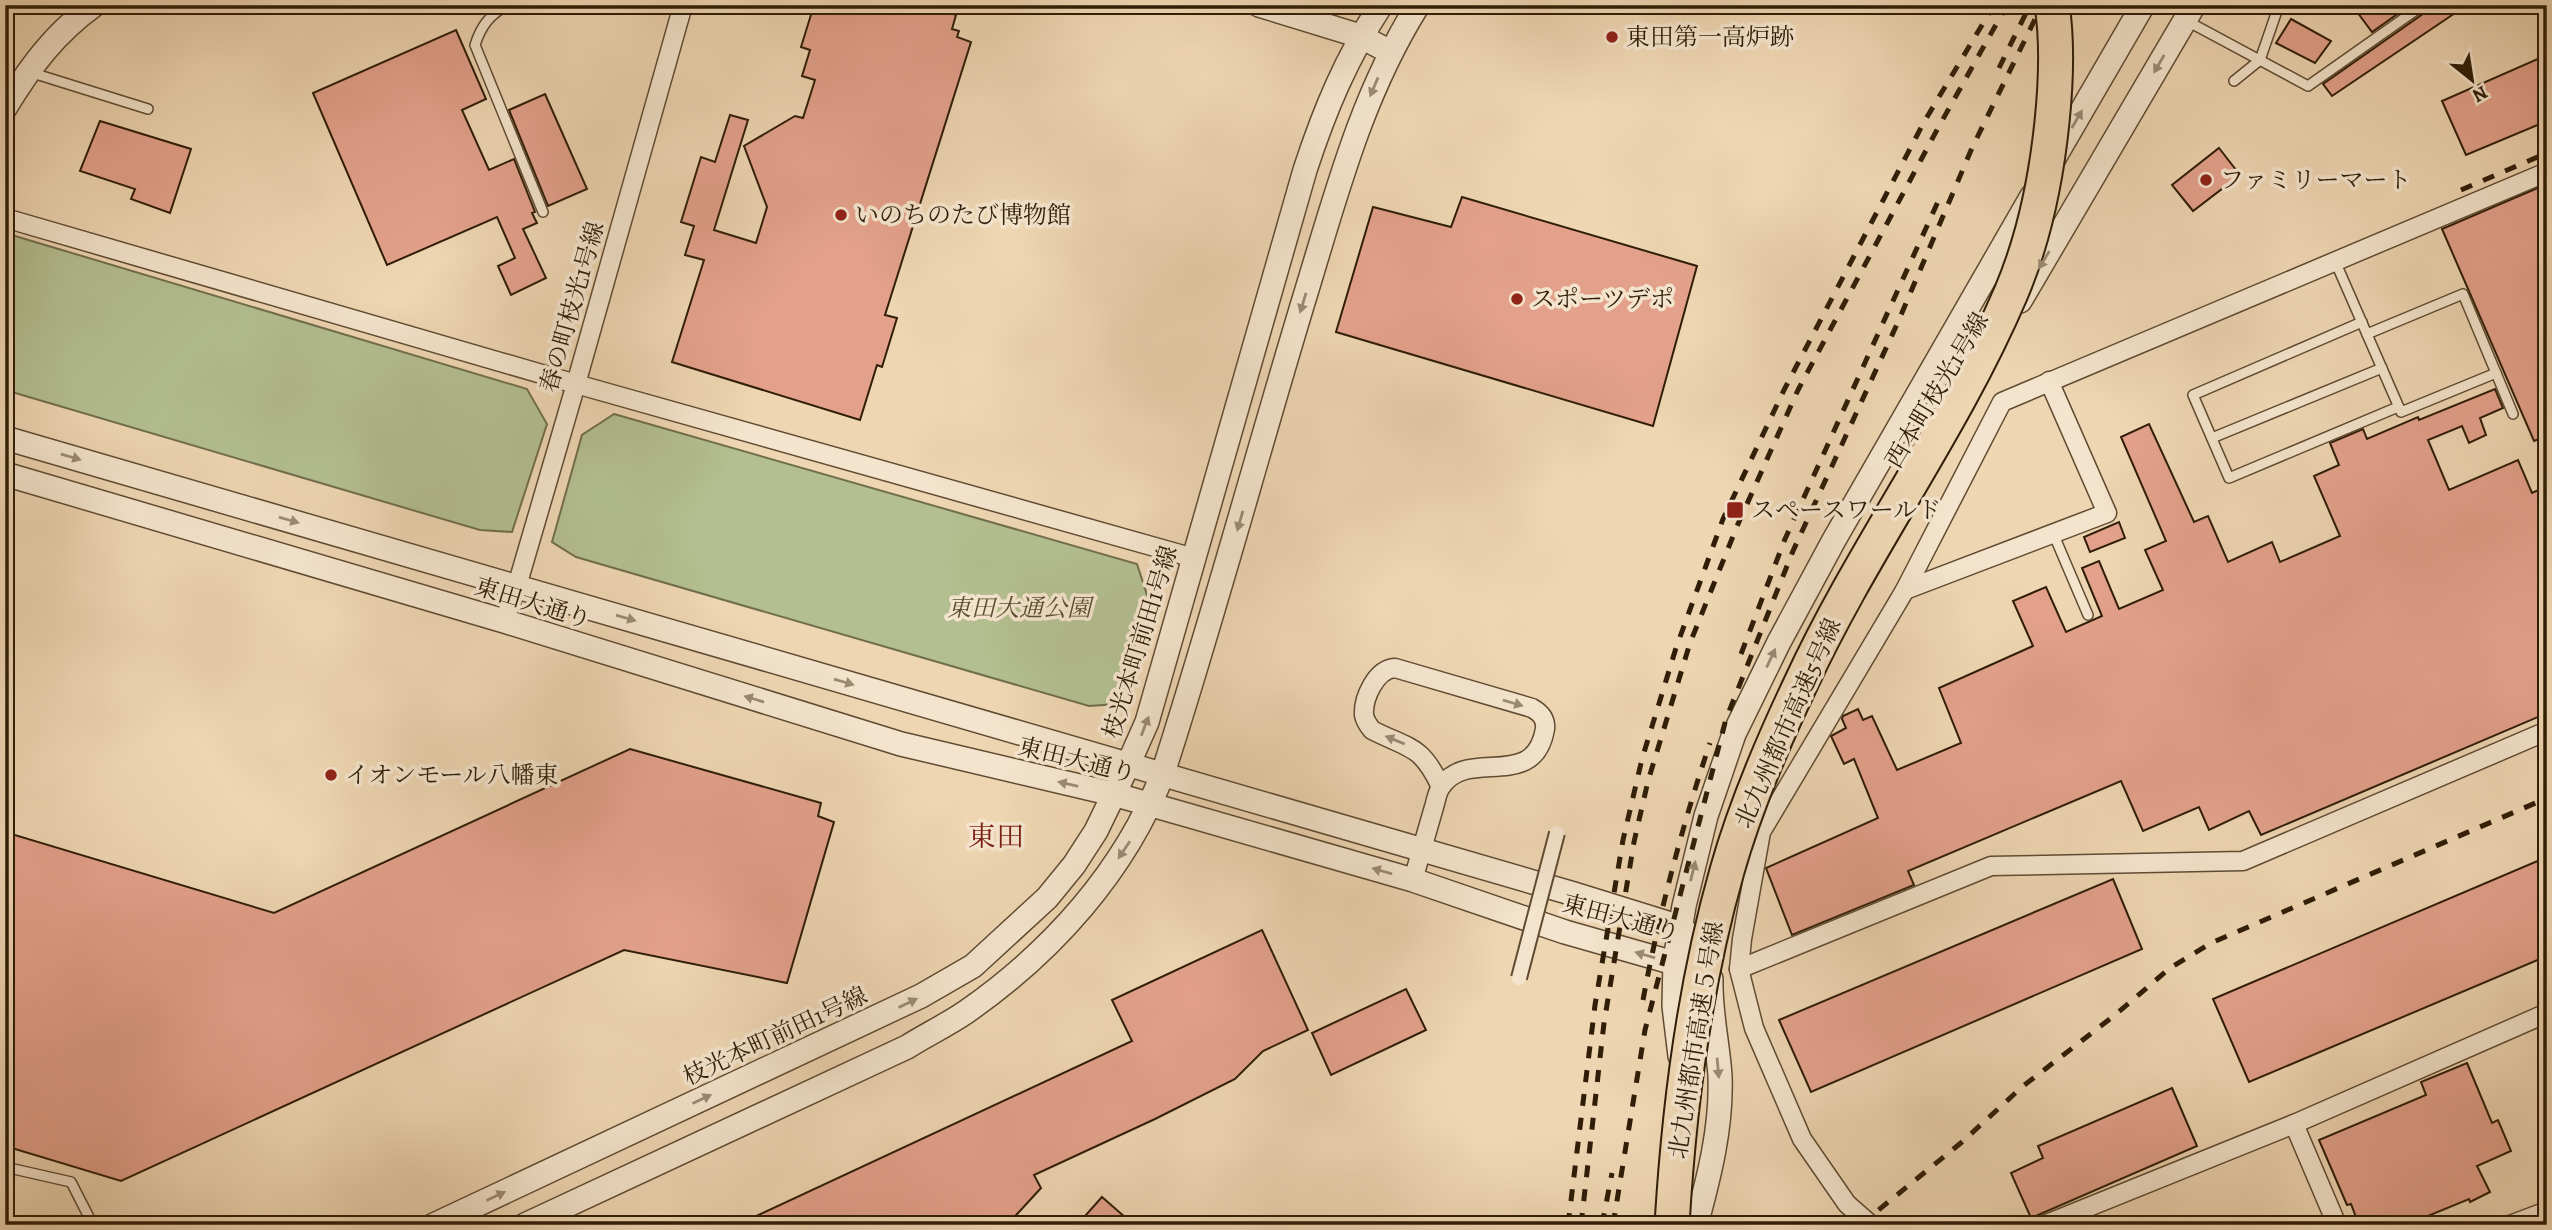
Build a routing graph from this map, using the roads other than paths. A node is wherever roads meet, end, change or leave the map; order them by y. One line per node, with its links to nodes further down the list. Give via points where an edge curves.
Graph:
1 (94, 5): 18 (street)
2 (508, 5): 23 (lane, via 480,29 475,45)
3 (683, 5): 31 (street, 春の町枝光1号線)
4 (1259, 5): 15 (street)
5 (1381, 5): 15 (street, 枝光本町前田1号線)
6 (1418, 5): 16 (street)
7 (2034, 5): 36 (highway, 北九州都市高速5号線, bridge, via 2030,152 2011,256 1970,365)
8 (2052, 5): 36 (highway, bridge, via 2056,55 2040,199 2011,292)
9 (2143, 5): 53 (street, 西本町枝光1号線, one-way to 9, via 1706,816 1734,734 1779,642)
10 (2264, 5): 11 (lane)
11 (2270, 5)
12 (2279, 5): 17 (lane)
13 (2423, 5): 17 (lane, via 2308,86)
14 (2190, 13): 17 (lane); 54 (street, 西本町枝光1号線, one-way to 54, via 1850,589 1760,779 1732,858)
15 (1360, 36): 16 (street); 39 (street, 枝光本町前田1号線, via 1323,116 1305,170)
16 (1390, 52): 46 (street, one-way to 46, via 1357,127)
17 (2260, 60): 19 (lane)
18 (30, 67): 20 (street); 21 (lane, via 39,75)
19 (2234, 81)
20 (5, 108)
21 (148, 109)
22 (2547, 172): 25 (street)
23 (543, 212)
24 (5, 218): 31 (street)
25 (2335, 261): 26 (lane); 30 (street)
26 (2361, 322): 27 (lane); 34 (lane, via 2193,394)
27 (2367, 334): 28 (lane); 29 (lane, via 2463,294)
28 (2382, 368): 32 (lane); 34 (lane)
29 (2496, 373): 32 (lane, via 2401,412); 33 (lane)
30 (2049, 381): 38 (street, via 2107,513); 41 (street, via 2002,402)
31 (576, 384): 39 (street); 40 (street, 春の町枝光1号線)
32 (2398, 407): 34 (lane, via 2228,478)
33 (2513, 414)
34 (2212, 438)
35 (5, 439): 40 (street, 東田大通り, one-way to 40)
36 (1935, 439): 66 (highway, 北九州都市高速5号線, bridge, via 1800,684 1752,796 1727,870 1695,1017)
37 (5, 474): 43 (street, 東田大通り)
38 (2053, 533): 41 (street); 42 (lane)
39 (1194, 558): 45 (street, 枝光本町前田1号線, one-way to 39, via 1147,722)
40 (517, 586): 43 (street, 春の町枝光1号線); 45 (street, 東田大通り, one-way to 45)
41 (1905, 590): 56 (street, via 1761,832)
42 (2088, 615)
43 (504, 621): 48 (street, 東田大通り, one-way to 43, via 901,744)
44 (2547, 731): 56 (street, via 2243,861 1991,866)
45 (1128, 765): 46 (street, 東田大通り); 48 (street, 枝光本町前田1号線)
46 (1163, 773): 49 (street); 51 (street, 東田大通り)
47 (1441, 786): 47 (street, one-way to 47, via 1417,751 1367,724 1364,712 1373,682 1388,668 1532,708 1543,716 1541,742 1529,759 1510,767 1473,768); 51 (street)
48 (1113, 794): 49 (street, 東田大通り); 63 (street, 枝光本町前田1号線, one-way to 48, via 835,1038 973,966 1047,898 1096,831)
49 (1150, 806): 52 (street, 東田大通り, one-way to 49); 64 (street, one-way to 64, via 1098,888 1068,924 966,1012 907,1047)
50 (1557, 833): 57 (street, bridge)
51 (1422, 849): 52 (street); 53 (street, 東田大通り)
52 (1413, 880): 55 (street, 東田大通り, one-way to 52)
53 (1680, 927): 54 (street, 東田大通り); 55 (street, 西本町枝光1号線)
54 (1711, 954): 55 (street, 東田大通り); 67 (street, 西本町枝光1号線, one-way to 67, via 1720,1077 1718,1121)
55 (1674, 963): 65 (street, 西本町枝光1号線, via 1674,1006 1689,1138 1676,1190)
56 (1739, 969): 68 (street, via 1754,1028 1802,1139 1847,1204)
57 (1519, 978)
58 (2547, 1013): 59 (street)
59 (2294, 1124): 69 (street); 70 (street)
60 (5, 1167): 62 (lane, via 71,1182)
61 (2547, 1211): 71 (street)
62 (93, 1225)
63 (434, 1225)
64 (525, 1225)
65 (1659, 1225)
66 (1672, 1225)
67 (1696, 1225)
68 (1871, 1225)
69 (2044, 1225)
70 (2337, 1225)
71 (2510, 1225)

